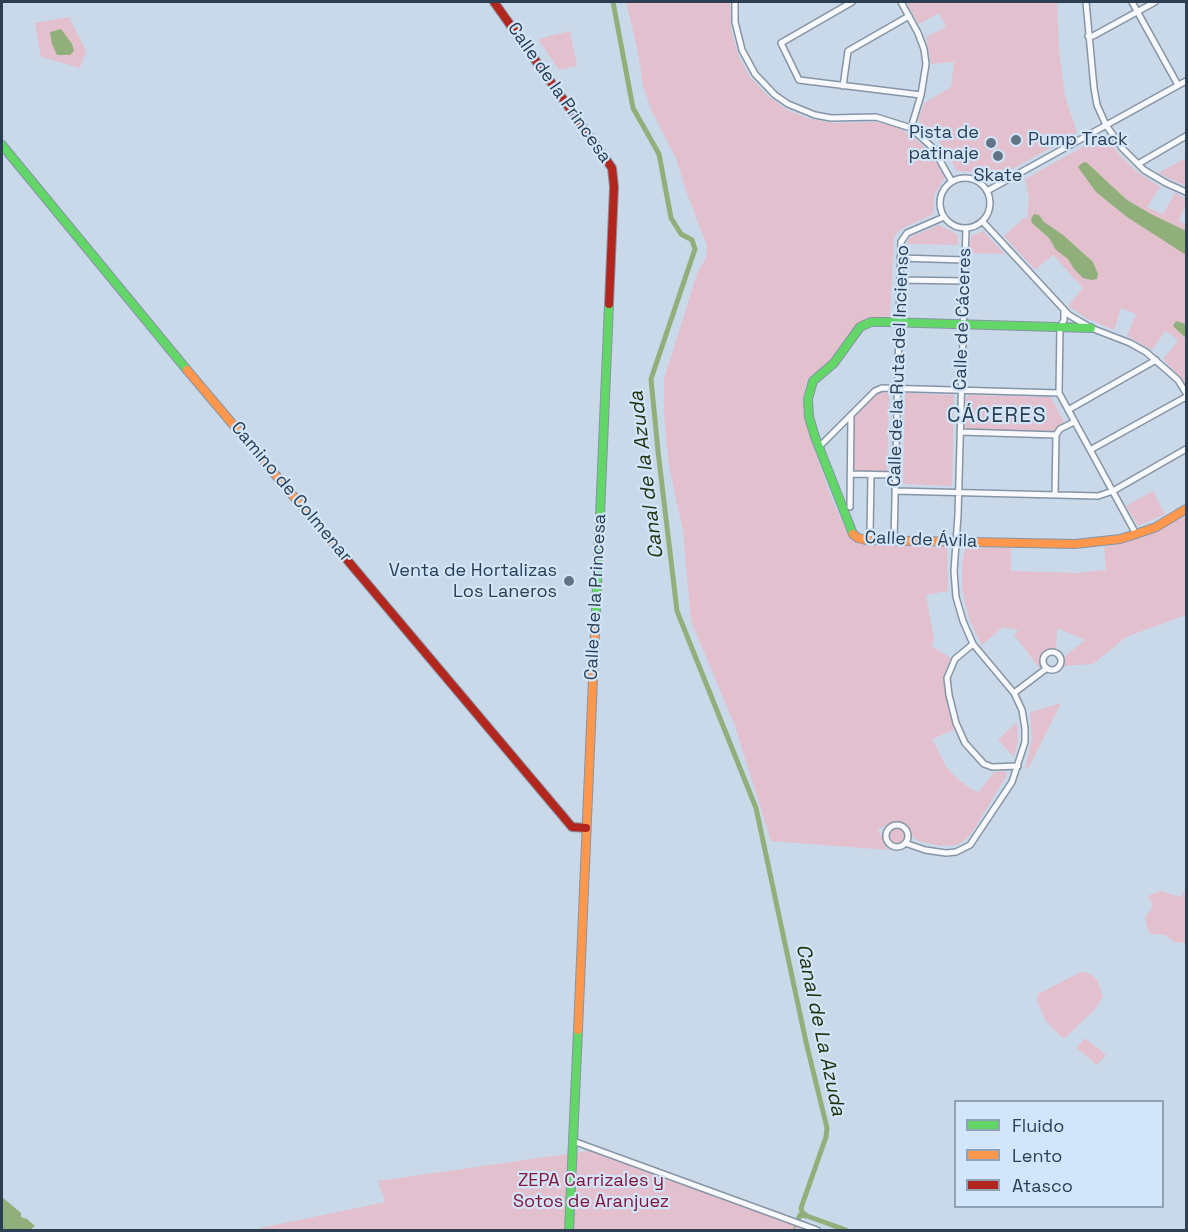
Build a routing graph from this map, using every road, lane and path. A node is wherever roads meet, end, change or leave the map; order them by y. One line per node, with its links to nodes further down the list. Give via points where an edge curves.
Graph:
1 (494, 2): 65 (street, Calle de la Princesa, via 612,168)
2 (735, 2): 16 (street, via 742,50 755,74 775,95 815,115 876,117)
3 (852, 2): 13 (street, via 781,43 799,80)
4 (901, 2): 9 (street)
5 (1086, 2): 10 (street)
6 (1132, 2): 8 (street)
7 (1155, 2): 8 (street)
8 (1137, 12): 10 (street); 12 (street)
9 (909, 16): 13 (street, via 848,51); 14 (street, via 924,49)
10 (1088, 36): 15 (street, via 1097,105)
11 (1186, 81): 12 (street)
12 (1178, 85): 15 (street)
13 (843, 87): 14 (street)
14 (921, 94): 16 (street)
15 (1106, 125): 19 (street); 22 (street)
16 (911, 128): 20 (street, via 933,148)
17 (1186, 136): 19 (street)
18 (2, 145): 65 (street, Camino de Colmenar, via 572,828)
19 (1138, 164): 21 (street)
20 (952, 182): 22 (street, via 968,178); 23 (street, via 940,196)
21 (1185, 190)
22 (987, 191): 24 (street, via 990,207)
23 (944, 217): 25 (street, via 957,227); 26 (street, Calle de la Ruta del Incienso, via 904,237)
24 (982, 222): 25 (street); 30 (street)
25 (966, 228): 27 (street, Calle de Cáceres)
26 (900, 258): 27 (street); 28 (street, Calle de la Ruta del Incienso)
27 (964, 260): 29 (street, Calle de Cáceres)
28 (900, 280): 29 (street); 31 (street, Calle de la Ruta del Incienso)
29 (964, 281): 32 (street, Calle de Cáceres)
30 (1064, 310): 33 (street); 34 (street)
31 (899, 322): 32 (street, Calle de Ávila); 36 (street, Calle de la Ruta del Incienso); 45 (street, Calle de Ávila, via 871,322 860,327 834,363 813,381 808,408)
32 (962, 324): 33 (street, Calle de Ávila); 37 (street, Calle de Cáceres)
33 (1060, 327): 34 (street, Calle de Ávila); 38 (street)
34 (1091, 328): 35 (street, via 1130,343)
35 (1156, 360): 39 (street, via 1178,380); 40 (street)
36 (898, 388): 37 (street); 41 (street, via 875,391); 50 (street, Calle de la Ruta del Incienso)
37 (961, 390): 38 (street); 43 (street, Calle de Cáceres)
38 (1059, 393): 40 (street)
39 (1186, 395): 47 (street)
40 (1068, 410): 42 (street)
41 (851, 415): 45 (street); 48 (street)
42 (1074, 422): 44 (street); 47 (street)
43 (960, 432): 44 (street); 53 (street, Calle de Cáceres)
44 (1056, 435): 54 (street)
45 (819, 447): 59 (street, Calle de Ávila, via 851,532 862,540)
46 (1186, 449): 52 (street)
47 (1090, 450): 52 (street)
48 (851, 474): 49 (street); 55 (street)
49 (871, 475): 50 (street); 57 (street)
50 (896, 475): 51 (street, Calle de la Ruta del Incienso)
51 (895, 491): 53 (street); 59 (street, Calle de la Ruta del Incienso)
52 (1113, 491): 54 (street, via 1098,496); 58 (street)
53 (958, 493): 54 (street); 60 (street, Calle de Cáceres)
54 (1054, 495)
55 (850, 507)
56 (1186, 509): 58 (street, Calle de Ávila)
57 (870, 534)
58 (1136, 534): 60 (street, Calle de Ávila, via 1075,544)
59 (890, 541): 60 (street, Calle de Ávila)
60 (957, 541): 61 (street, Calle de Cáceres, via 956,597)
61 (973, 644): 63 (street, Calle de Cáceres); 64 (street, via 955,659 947,678 956,723 965,743 984,764)
62 (1047, 668): 63 (street)
63 (1014, 693): 64 (street, Calle de Cáceres, via 1025,728)
64 (1018, 766): 66 (street, Calle de Cáceres, via 994,811 966,848 946,853)
65 (586, 828): 67 (street, Calle de la Princesa)
66 (905, 843): 66 (street, Calle de Cáceres, via 906,829 900,825 890,827 890,844)
67 (573, 1141): 68 (street, Calle de la Princesa); 69 (street)
68 (569, 1230)
69 (817, 1230)

